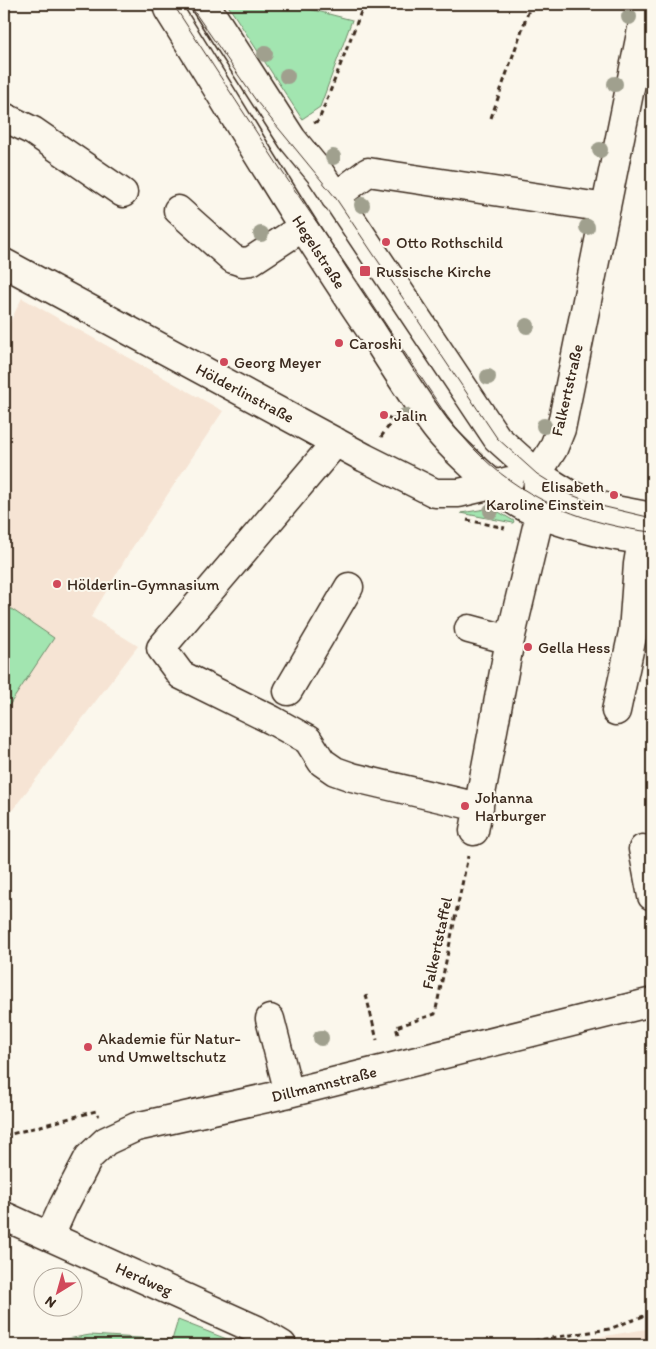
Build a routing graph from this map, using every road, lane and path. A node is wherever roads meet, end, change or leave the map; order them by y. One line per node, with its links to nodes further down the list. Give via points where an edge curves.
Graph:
1 (168, 4): 13 (street, Hegelstraße, via 168,9)
2 (205, 4): 10 (street, via 292,139)
3 (364, 4): 8 (path)
4 (531, 4): 7 (path)
5 (648, 4): 11 (street, Falkertstraße)
6 (4, 116): 9 (street, via 33,131)
7 (491, 118)
8 (319, 120)
9 (123, 193)
10 (335, 197): 11 (street, via 368,172); 20 (street, via 497,438)
11 (606, 208): 20 (street, Falkertstraße, via 561,429)
12 (178, 210): 13 (street, via 233,259 242,262 252,261)
13 (303, 227): 21 (street, Hegelstraße, via 434,425)
14 (4, 263): 19 (street, Hölderlinstraße)
15 (400, 410): 17 (path)
16 (388, 417): 17 (path)
17 (393, 421): 18 (path)
18 (380, 438)
19 (336, 442): 21 (street, Hölderlinstraße, via 436,493 459,493); 27 (street, via 161,648 181,675)
20 (537, 474): 21 (street, Hölderlinstraße); 22 (street); 23 (street, via 568,494 615,510)
21 (494, 485): 22 (street, via 516,502)
22 (540, 514): 23 (street, via 606,534); 26 (street)
23 (649, 532): 28 (street, via 638,564 633,632)
24 (350, 587): 27 (street)
25 (469, 629): 26 (street)
26 (510, 640): 29 (street)
27 (279, 708): 29 (street, via 308,740 322,762 334,771)
28 (616, 711)
29 (476, 819): 35 (path, Falkertstaffel, via 435,1014 396,1027)
30 (643, 849): 31 (street)
31 (652, 896)
32 (366, 995): 36 (path)
33 (652, 1002): 37 (street, Dillmannstraße)
34 (270, 1019): 37 (street)
35 (398, 1034)
36 (377, 1040)
37 (289, 1093): 39 (street, Dillmannstraße, via 136,1128)
38 (4, 1136): 39 (path, via 96,1111)
39 (114, 1137): 41 (street, Dillmannstraße, via 89,1157)
40 (4, 1216): 41 (street, Herdweg)
41 (50, 1236): 43 (street, Herdweg, via 257,1330)
42 (652, 1314): 44 (path, via 609,1329)
43 (282, 1345)
44 (506, 1345)

